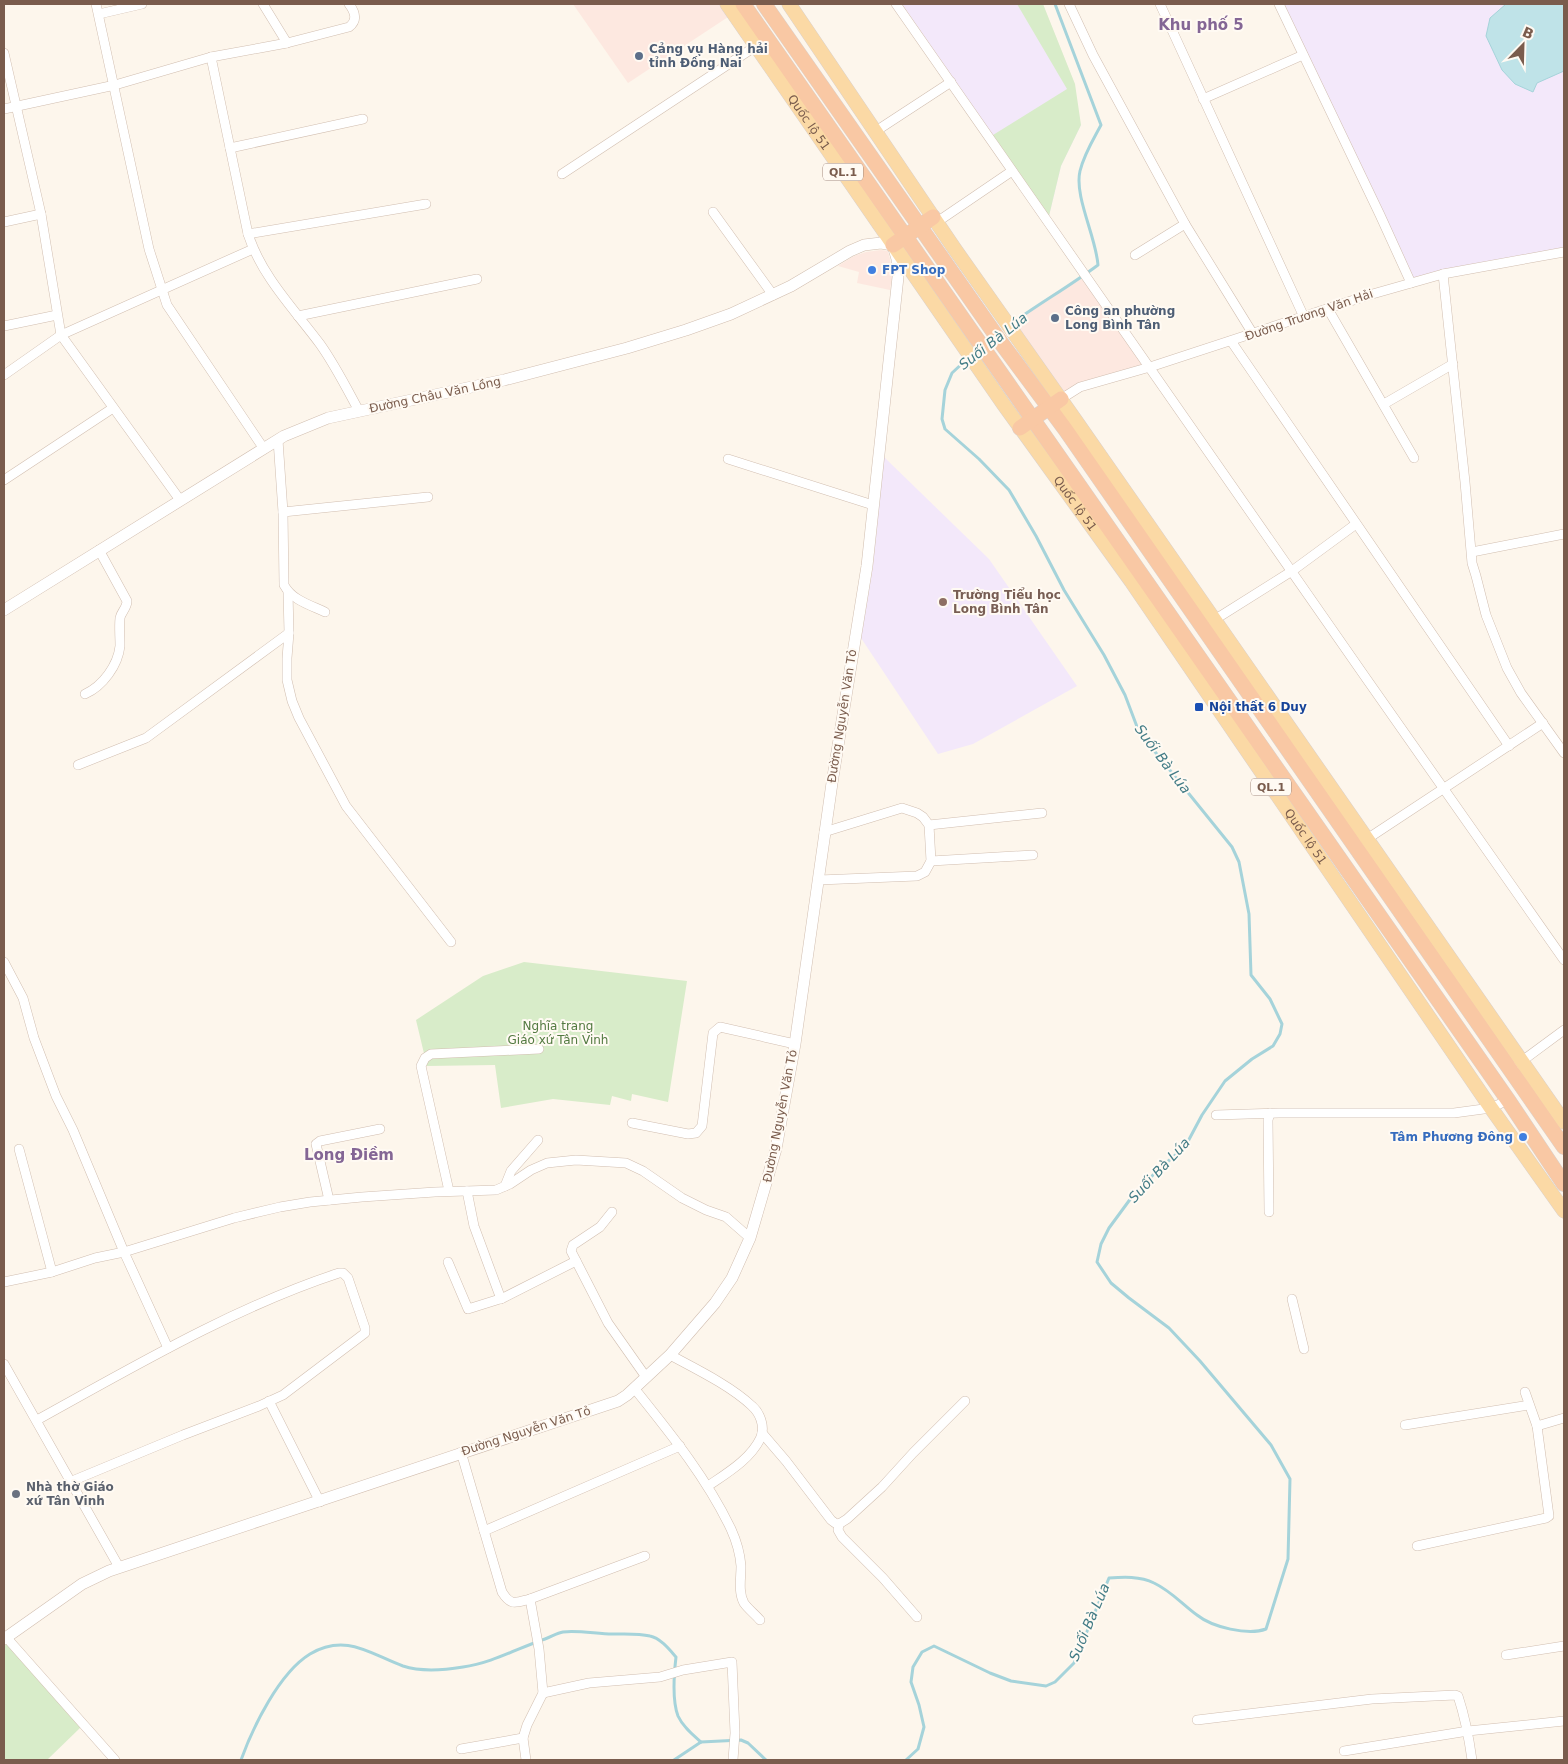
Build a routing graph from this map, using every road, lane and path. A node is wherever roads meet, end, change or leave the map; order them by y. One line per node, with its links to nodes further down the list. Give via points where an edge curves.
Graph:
1 (96, 4): 13 (street)
2 (142, 4): 13 (street)
3 (263, 4): 14 (street)
4 (350, 4): 14 (street, via 356,18 349,27)
5 (727, 4): 15 (main road, Quốc lộ 51 / QL.1)
6 (743, 4): 37 (highway, Quốc lộ 51 / QL.1)
7 (764, 4): 35 (highway, QL.1)
8 (789, 4): 25 (main road, QL.1)
9 (896, 4): 19 (street)
10 (1069, 4): 34 (street, via 1093,55)
11 (1160, 4): 21 (street)
12 (1279, 4): 17 (street)
13 (99, 14): 20 (street)
14 (286, 43): 18 (street)
15 (756, 46): 28 (street); 37 (main road, Quốc lộ 51 / QL.1)
16 (4, 53): 22 (street)
17 (1302, 55): 21 (street); 43 (street)
18 (211, 57): 20 (street); 26 (street)
19 (951, 82): 25 (street); 27 (street)
20 (114, 84): 22 (street); 44 (street, via 149,248)
21 (1203, 99): 50 (street)
22 (16, 107): 23 (street); 31 (street)
23 (4, 109)
24 (363, 119): 26 (street)
25 (876, 131): 32 (main road, QL.1)
26 (230, 148): 36 (street)
27 (1012, 171): 32 (street); 57 (street)
28 (562, 174)
29 (426, 204): 36 (street)
30 (713, 212): 45 (street)
31 (41, 214): 33 (street); 47 (street)
32 (935, 219): 35 (highway); 49 (main road, QL.1)
33 (4, 222)
34 (1185, 224): 40 (street); 52 (street)
35 (920, 226): 37 (highway); 49 (highway, QL.1)
36 (248, 234): 38 (street)
37 (899, 241): 45 (street, Đường Châu Văn Lồng, via 864,245); 54 (highway, Quốc lộ 51 / QL.1); 71 (street, Đường Nguyễn Văn Tỏ, via 896,258 898,277)
38 (253, 249): 44 (street); 48 (street)
39 (1564, 252): 41 (street, Đường Trương Văn Hải)
40 (1135, 255)
41 (1443, 274): 43 (street, Đường Trương Văn Hải); 56 (street)
42 (478, 279): 48 (street)
43 (1411, 283): 46 (street, Đường Trương Văn Hải)
44 (162, 290): 53 (street); 65 (street, via 167,305)
45 (773, 295): 62 (street, Đường Châu Văn Lồng, via 714,320 627,348 504,380)
46 (1328, 309): 50 (street, Đường Trương Văn Hải); 60 (street)
47 (57, 315): 51 (street); 53 (street)
48 (298, 316): 62 (street, via 321,345)
49 (992, 316): 59 (highway, QL.1)
50 (1304, 317): 52 (street, Đường Trương Văn Hải)
51 (4, 326)
52 (1253, 334): 55 (street, Đường Trương Văn Hải)
53 (61, 335): 58 (street); 61 (street)
54 (965, 336): 63 (main road, Quốc lộ 51 / QL.1, via 976,364); 63 (highway, Quốc lộ 51 / QL.1, via 988,355)
55 (1231, 341): 57 (street, Đường Trương Văn Hải); 73 (street)
56 (1453, 364): 60 (street); 76 (street)
57 (1150, 367): 59 (street, Đường Trương Văn Hải, via 1080,387); 77 (street)
58 (4, 375)
59 (1055, 403): 63 (highway); 81 (highway, QL.1)
60 (1384, 404): 66 (street)
61 (113, 408): 68 (street); 70 (street)
62 (360, 411): 64 (street, Đường Châu Văn Lồng, via 328,418)
63 (1026, 423): 88 (highway, Quốc lộ 51 / QL.1); 89 (main road, Quốc lộ 51 / QL.1)
64 (278, 440): 65 (street, Đường Châu Văn Lồng); 72 (street)
65 (264, 449): 70 (street, Đường Châu Văn Lồng)
66 (1414, 458)
67 (728, 459): 71 (street)
68 (4, 480)
69 (428, 497): 72 (street)
70 (180, 500): 75 (street, Đường Châu Văn Lồng)
71 (872, 504): 93 (street, Đường Nguyễn Văn Tỏ, via 867,566)
72 (283, 512): 78 (street, via 284,585)
73 (1356, 524): 77 (street); 85 (street)
74 (1564, 534): 76 (street)
75 (99, 550): 79 (street, Đường Châu Văn Lồng); 83 (street, via 127,601 127,608 121,616 120,647 115,664 98,688)
76 (1472, 552): 84 (street, via 1486,615 1507,668)
77 (1292, 571): 81 (street); 90 (street)
78 (288, 592): 80 (street); 82 (street)
79 (4, 610)
80 (325, 612)
81 (1208, 623): 94 (highway, QL.1)
82 (289, 633): 87 (street, via 146,738); 98 (street, via 287,680 303,726 346,806)
83 (85, 694)
84 (1543, 723): 85 (street); 86 (street)
85 (1509, 746): 90 (street)
86 (1564, 753)
87 (78, 765)
88 (1285, 781): 89 (highway); 105 (highway, Quốc lộ 51 / QL.1)
89 (1272, 789): 106 (main road, Quốc lộ 51 / QL.1)
90 (1444, 789): 94 (street); 99 (street)
91 (1042, 813): 92 (street)
92 (929, 825): 93 (street, via 923,817 902,808); 96 (street)
93 (824, 832): 97 (street, Đường Nguyễn Văn Tỏ)
94 (1361, 842): 104 (highway, QL.1)
95 (1033, 855): 96 (street)
96 (931, 861): 97 (street, via 925,872 917,876)
97 (819, 880): 102 (street, Đường Nguyễn Văn Tỏ)
98 (451, 942)
99 (1564, 960)
100 (4, 962): 124 (street, via 23,998 45,1068)
101 (1564, 1030): 104 (street)
102 (795, 1044): 110 (street, via 720,1027 713,1033 702,1126 696,1133); 123 (street, Đường Nguyễn Văn Tỏ, via 776,1149)
103 (538, 1050): 118 (street, via 432,1054 425,1058 421,1066)
104 (1516, 1066): 109 (main road, QL.1); 113 (highway, QL.1)
105 (1508, 1100): 106 (street); 115 (highway, Quốc lộ 51 / QL.1)
106 (1491, 1108): 107 (street, via 1454,1113); 120 (main road, Quốc lộ 51 / QL.1)
107 (1270, 1113): 108 (street); 122 (street)
108 (1216, 1115)
109 (1564, 1122)
110 (632, 1123)
111 (380, 1129): 119 (street, via 316,1144)
112 (538, 1140): 116 (street, via 512,1171)
113 (1564, 1146)
114 (19, 1149): 127 (street)
115 (1564, 1184)
116 (505, 1186): 117 (street, via 496,1190); 123 (street, via 547,1163 576,1160 626,1163 682,1198 726,1217)
117 (467, 1191): 118 (street); 129 (street, via 474,1226)
118 (449, 1192): 119 (street)
119 (329, 1200): 124 (street, via 234,1218)
120 (1564, 1211)
121 (612, 1212): 125 (street, via 600,1227 573,1246 571,1251)
122 (1269, 1212)
123 (750, 1238): 133 (street, Đường Nguyễn Văn Tỏ, via 732,1278 715,1303)
124 (124, 1252): 127 (street); 131 (street)
125 (576, 1261): 129 (street); 135 (street, via 608,1323)
126 (448, 1262): 129 (street, via 468,1309)
127 (52, 1272): 128 (street)
128 (4, 1282)
129 (501, 1299)
130 (1292, 1299): 132 (street)
131 (168, 1348): 138 (street, via 266,1301 326,1277 343,1274 348,1278 365,1333); 142 (street)
132 (1304, 1349)
133 (670, 1355): 135 (street, Đường Nguyễn Văn Tỏ); 145 (street, via 753,1406 761,1418)
134 (4, 1364): 142 (street)
135 (646, 1377): 136 (street, Đường Nguyễn Văn Tỏ)
136 (634, 1388): 146 (street); 147 (street, Đường Nguyễn Văn Tỏ, via 618,1401)
137 (1524, 1392): 140 (street)
138 (270, 1401): 148 (street); 150 (street)
139 (965, 1401): 151 (street, via 882,1487)
140 (1529, 1405): 143 (street); 144 (street)
141 (1564, 1418): 144 (street)
142 (37, 1420): 148 (street)
143 (1405, 1425)
144 (1537, 1426): 153 (street, via 1549,1516)
145 (762, 1433): 149 (street, via 742,1462); 151 (street, via 830,1520)
146 (680, 1446): 149 (street); 152 (street)
147 (461, 1452): 150 (street, Đường Nguyễn Văn Tỏ); 152 (street)
148 (72, 1481): 155 (street)
149 (708, 1486): 158 (street, via 737,1545 744,1603)
150 (320, 1502): 155 (street, Đường Nguyễn Văn Tỏ)
151 (839, 1524): 157 (street, via 842,1536)
152 (484, 1531): 156 (street, via 502,1592 508,1601 514,1603)
153 (1417, 1546)
154 (645, 1556): 156 (street)
155 (119, 1568): 159 (street, Đường Nguyễn Văn Tỏ, via 82,1584)
156 (530, 1599): 162 (street)
157 (917, 1617)
158 (760, 1620)
159 (5, 1638): 169 (street)
160 (1564, 1646): 161 (street)
161 (1506, 1655)
162 (544, 1693): 166 (street); 171 (street, via 588,1683 660,1678 683,1670 732,1662)
163 (1197, 1720): 165 (street, via 1372,1699 1448,1694 1458,1696)
164 (1564, 1721): 165 (street)
165 (1468, 1731): 168 (street); 172 (street)
166 (523, 1738): 167 (street); 170 (street)
167 (461, 1749)
168 (1344, 1751)
169 (114, 1760)
170 (526, 1760)
171 (733, 1760)
172 (1472, 1760)

